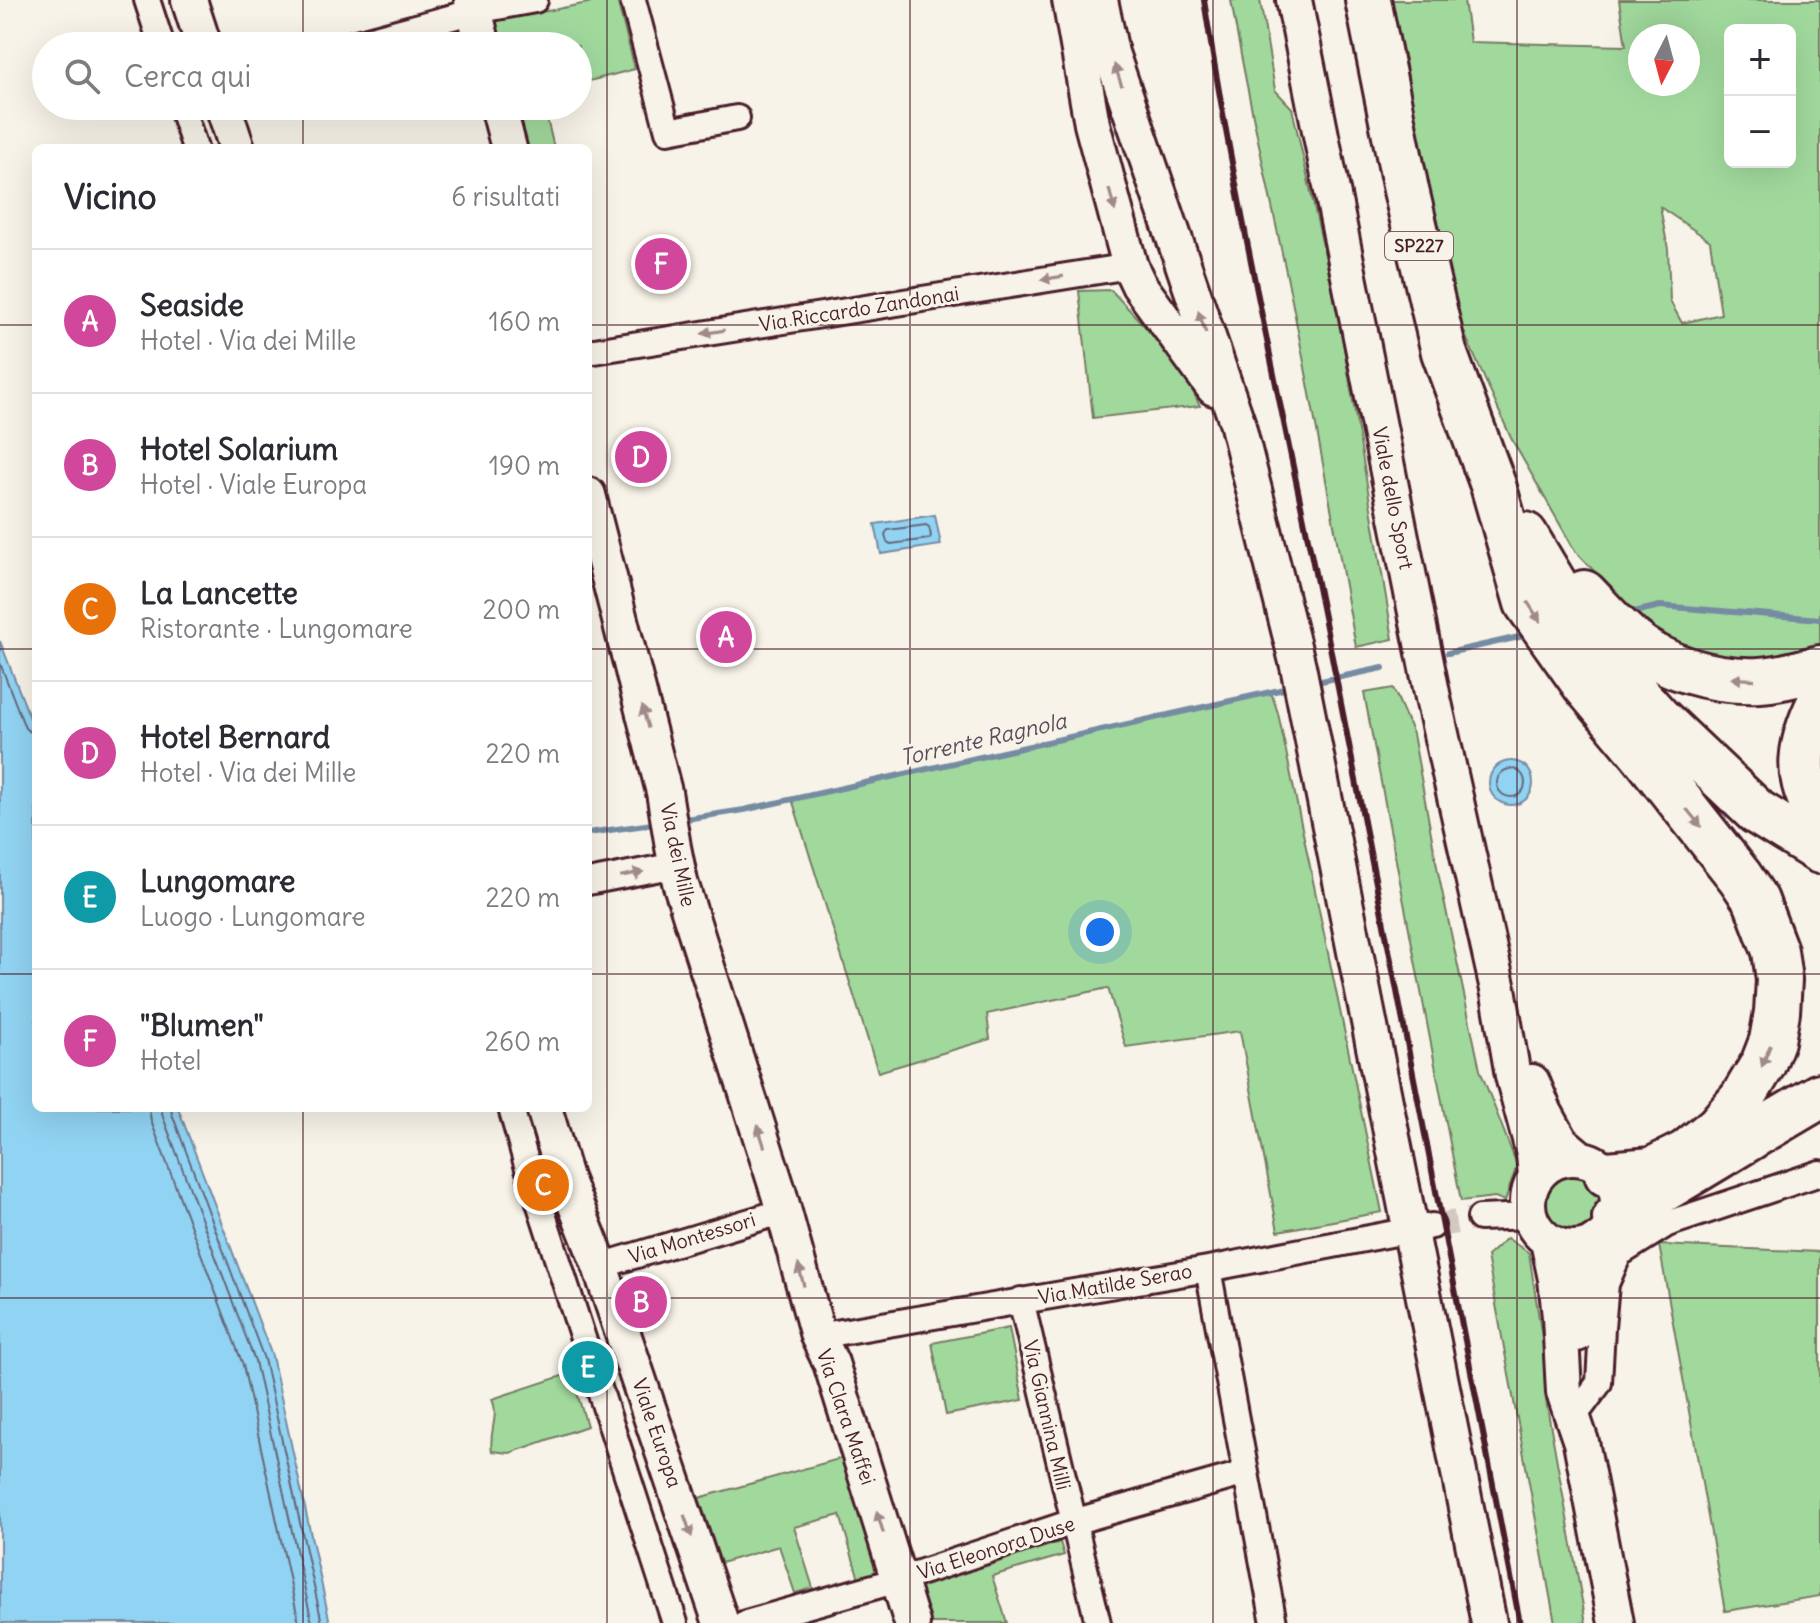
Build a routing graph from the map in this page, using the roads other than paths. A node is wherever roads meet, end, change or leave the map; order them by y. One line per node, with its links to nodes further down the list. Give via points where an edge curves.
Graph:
1 (147, 0): 10 (street)
2 (189, 0): 11 (street)
3 (535, 0): 9 (street)
4 (633, 0): 14 (street, via 668,131)
5 (1070, 0): 19 (street)
6 (1100, 0): 15 (street, one-way to 6)
7 (1294, 0): 35 (street, Viale dello Sport, via 1433,698)
8 (1368, 0): 26 (highway, SP227, via 1444,352)
9 (473, 6): 12 (street); 13 (street)
10 (157, 32)
11 (199, 32)
12 (390, 32)
13 (480, 32)
14 (737, 118)
15 (1133, 118): 19 (street, via 1131,141 1116,151 1101,144); 25 (street, one-way to 15)
16 (186, 120): 20 (street)
17 (228, 120): 21 (street)
18 (502, 120): 22 (street)
19 (1092, 124): 23 (street, one-way to 23)
20 (194, 144)
21 (236, 144)
22 (508, 144)
23 (1130, 266): 24 (street, Via Riccardo Zandonai, one-way to 24); 25 (street)
24 (592, 351)
25 (1237, 422): 47 (street, via 1302,682)
26 (1493, 485): 28 (highway, SP227); 44 (highway, one-way to 44, via 1527,603 1585,685 1725,857 1756,901 1775,951 1777,1012 1763,1064 1717,1128)
27 (592, 512): 33 (street, Via dei Mille, one-way to 27, via 664,792)
28 (1524, 533): 29 (highway, one-way to 28, via 1759,680 1675,667 1629,639); 32 (highway, SP227, via 1577,622 1659,719 1757,812)
29 (1820, 668)
30 (1820, 702): 31 (highway, via 1807,728 1801,759 1805,788)
31 (1820, 816)
32 (1820, 851)
33 (674, 856): 34 (street, one-way to 33); 45 (street, Via dei Mille, one-way to 33)
34 (592, 881)
35 (1499, 994): 41 (street, Viale dello Sport, via 1545,1113 1561,1142); 43 (street, Viale dello Sport)
36 (1820, 1096): 44 (highway)
37 (512, 1112): 59 (street)
38 (545, 1112): 50 (street, Viale Europa, via 565,1178)
39 (561, 1112): 50 (street, Viale Europa)
40 (1820, 1132): 44 (highway)
41 (1593, 1166): 43 (street, via 1556,1161); 44 (highway); 49 (street, via 1616,1192)
42 (1820, 1173): 54 (street, via 1667,1224 1619,1254 1606,1284 1599,1383)
43 (1536, 1176): 48 (street, via 1528,1193 1528,1212)
44 (1657, 1181): 49 (highway)
45 (784, 1211): 50 (street, Via Montessori); 53 (street, Via Clara Maffei, one-way to 45)
46 (1480, 1218): 48 (street)
47 (1422, 1228): 51 (street, Via Matilde Serao); 65 (street)
48 (1539, 1229): 49 (street, via 1565,1247 1583,1247); 55 (street, via 1556,1279 1564,1392)
49 (1605, 1230): 54 (street, via 1582,1278 1577,1350)
50 (602, 1260): 60 (street, Viale Europa, one-way to 60)
51 (1208, 1269): 52 (street, Via Matilde Serao); 56 (street)
52 (1021, 1300): 53 (street, Via Matilde Serao); 57 (street, Via Giannina Milli)
53 (818, 1336): 58 (street, Via Clara Maffei, one-way to 53)
54 (1582, 1406): 55 (street)
55 (1581, 1442): 66 (street)
56 (1246, 1473): 57 (street, Via Eleonora Duse); 64 (street)
57 (1073, 1522): 58 (street, Via Eleonora Duse); 63 (street, Via Giannina Milli)
58 (898, 1580): 61 (street, Via Eleonora Duse); 62 (street, Via Clara Maffei)
59 (675, 1623)
60 (721, 1623)
61 (746, 1623)
62 (912, 1623)
63 (1098, 1623)
64 (1274, 1623)
65 (1489, 1623)
66 (1616, 1623)

